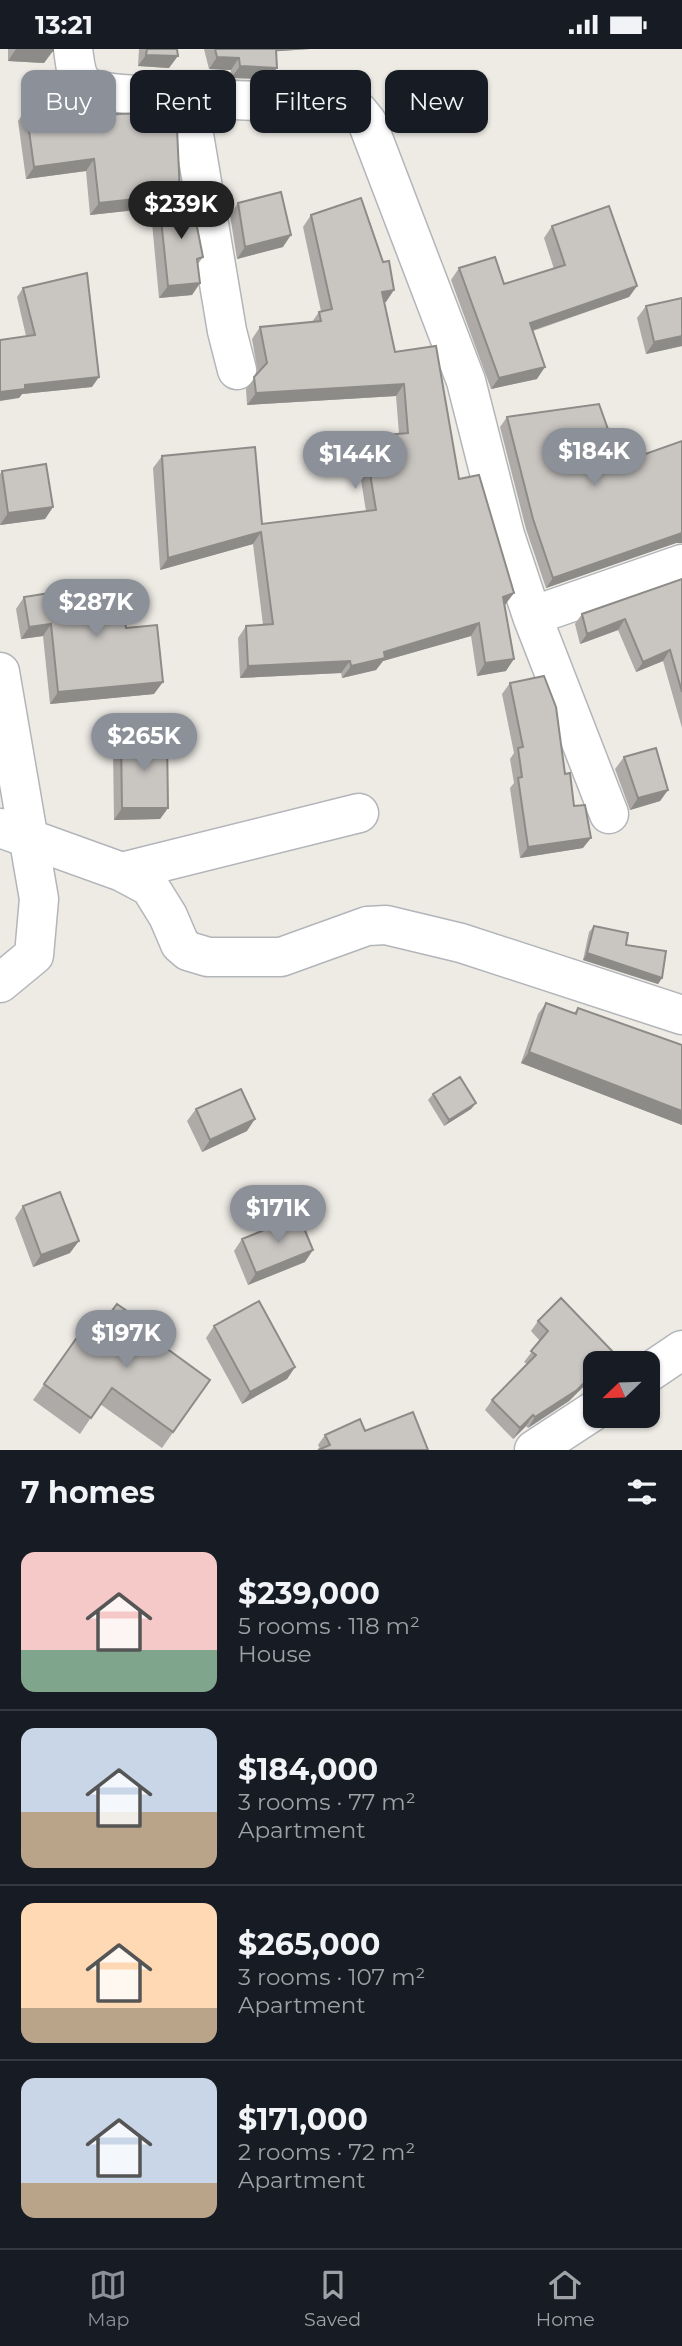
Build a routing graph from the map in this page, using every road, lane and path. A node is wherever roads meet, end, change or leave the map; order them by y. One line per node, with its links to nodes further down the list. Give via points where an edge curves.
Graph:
1 (73, 49): 2 (street, via 78,76 91,89)
2 (130, 93)
3 (236, 101): 7 (street, via 333,104 358,111 367,122 470,392 492,491)
4 (194, 133): 5 (street)
5 (237, 370)
6 (682, 564): 7 (street)
7 (532, 616): 10 (street)
8 (0, 673): 11 (street)
9 (359, 813): 12 (street)
10 (609, 814)
11 (15, 834): 12 (street); 13 (street, via 39,899 34,955)
12 (122, 872): 14 (street, via 150,887 180,944 208,957 281,957 367,926 386,925 461,943)
13 (0, 983)
14 (682, 1015)
15 (682, 1350): 16 (street)
16 (660, 1365)
17 (583, 1418): 18 (street)
18 (534, 1450)

